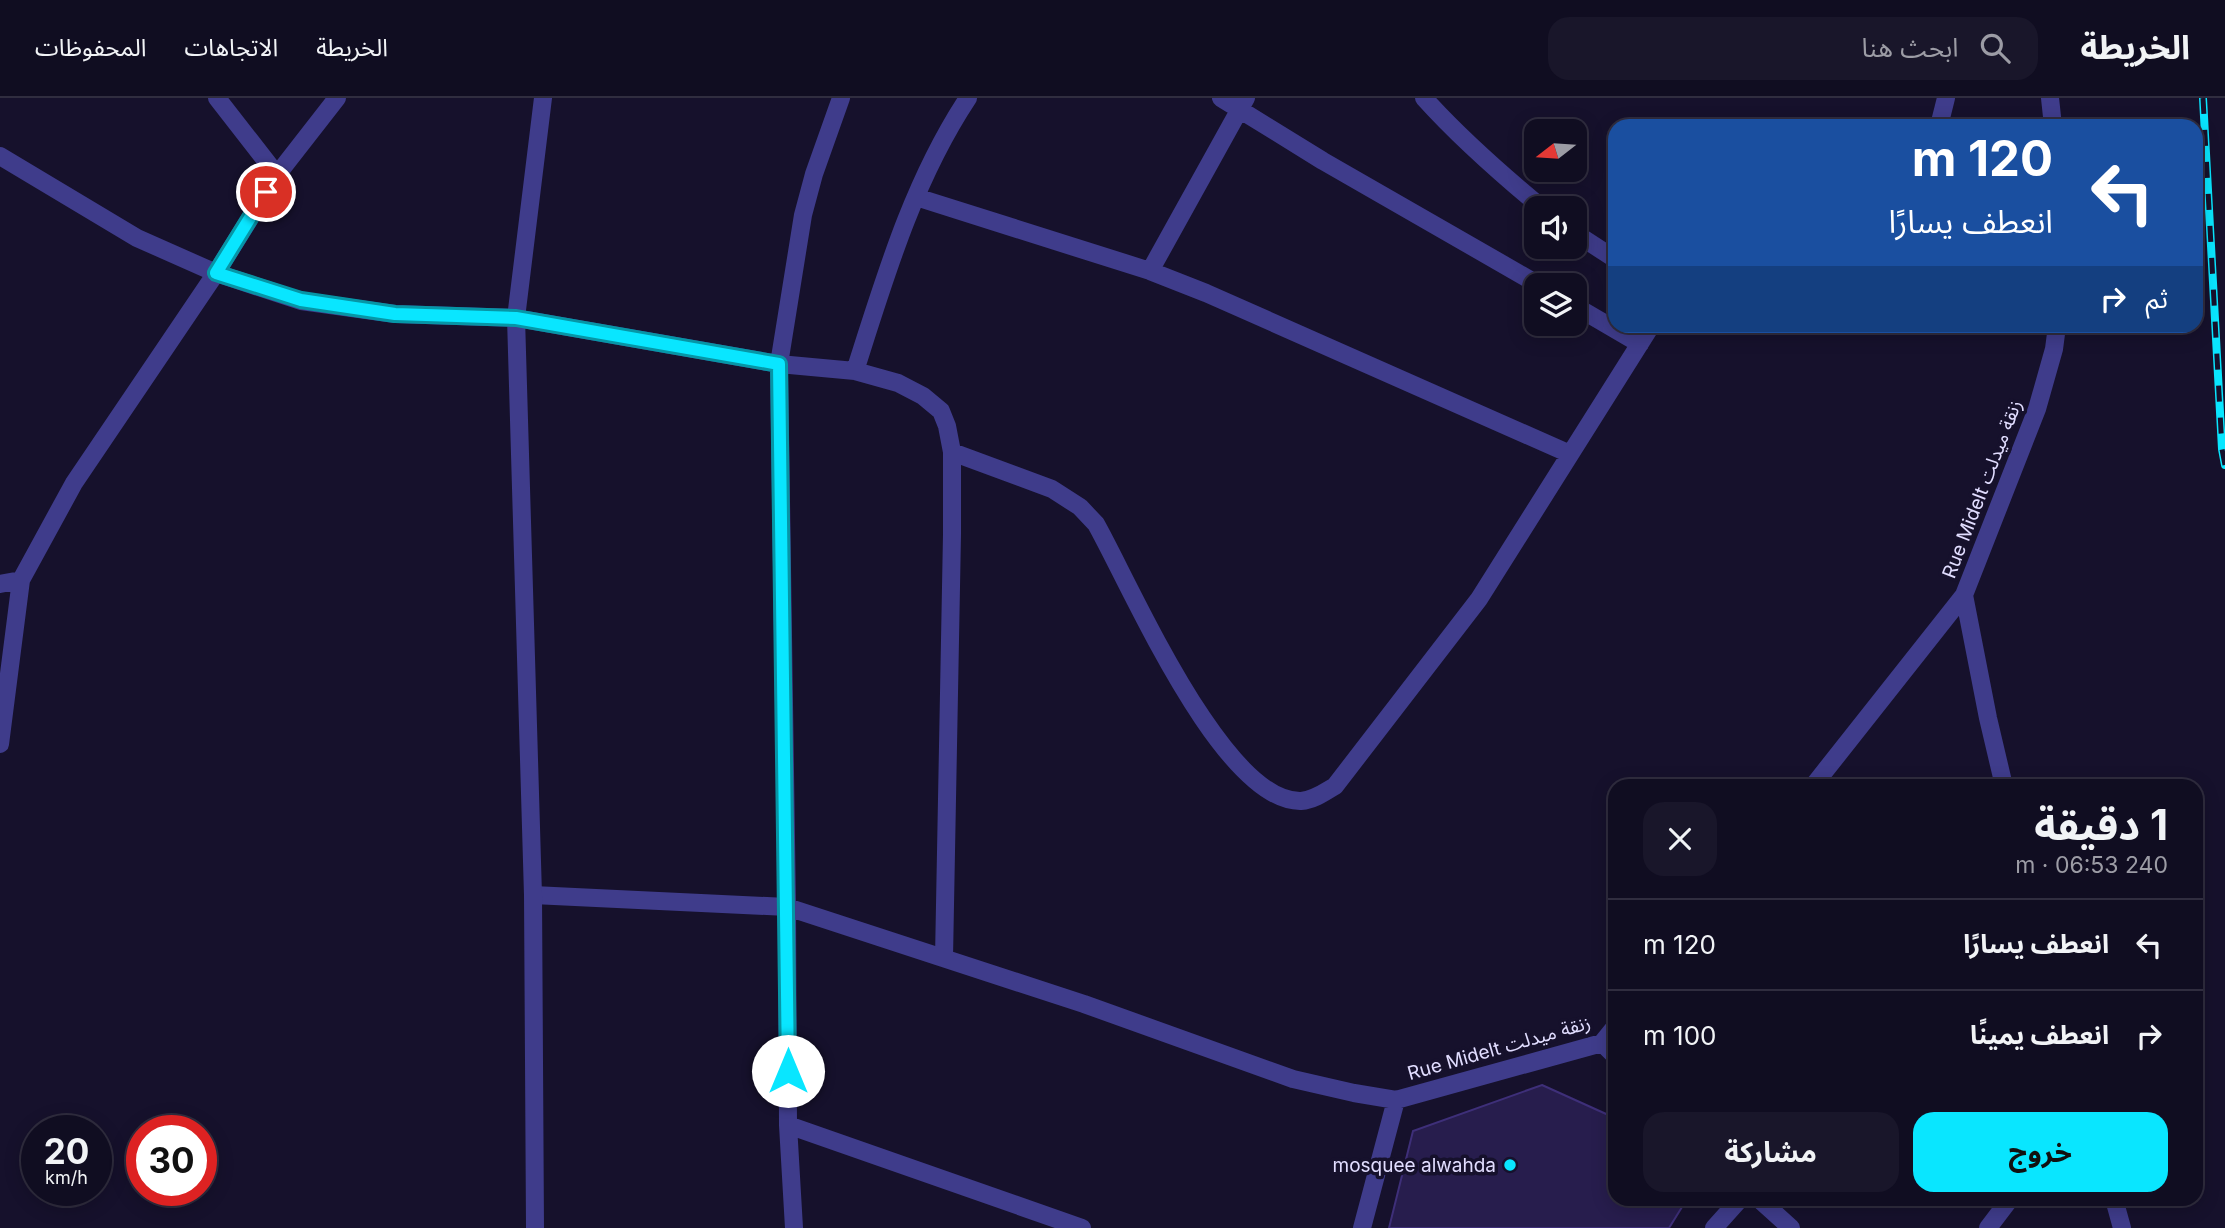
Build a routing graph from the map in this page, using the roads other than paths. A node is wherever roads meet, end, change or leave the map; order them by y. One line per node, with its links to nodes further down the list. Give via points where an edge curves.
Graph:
1 (217, 98): 14 (street)
2 (337, 98): 14 (street)
3 (543, 98): 23 (street)
4 (841, 98): 29 (street, via 803,215)
5 (968, 98): 16 (street)
6 (1221, 98): 10 (street)
7 (1424, 98): 15 (street)
8 (1946, 98): 11 (street)
9 (2050, 98): 12 (street)
10 (1242, 103): 19 (street); 21 (street, via 1322,161)
11 (1941, 119)
12 (2052, 119)
13 (0, 156): 20 (street, via 137,238)
14 (277, 175): 20 (street)
15 (1528, 196)
16 (916, 197): 19 (street); 30 (street, via 888,266)
17 (1587, 241): 18 (street)
18 (1608, 254)
19 (1150, 271): 32 (street)
20 (216, 273): 23 (street, via 301,300 395,314); 33 (street, via 74,483)
21 (1524, 276)
22 (1587, 313): 24 (street)
23 (516, 318): 29 (street); 39 (street)
24 (1608, 325)
25 (1621, 333): 28 (street)
26 (1647, 333): 28 (street)
27 (2056, 333): 35 (street, Rue Midelt زنقة ميدلت, via 2038,408)
28 (1640, 344): 32 (street)
29 (779, 364): 30 (street); 40 (street)
30 (855, 371): 31 (street, via 898,383 941,411)
31 (952, 452): 32 (street, via 1052,489 1080,507 1096,524 1204,722 1266,789 1300,801 1335,786 1354,762 1479,599); 41 (street)
32 (1570, 454)
33 (21, 580): 34 (street); 36 (street)
34 (0, 584)
35 (1964, 595): 37 (street, Rue Midelt زنقة ميدلت); 38 (street)
36 (0, 744)
37 (1818, 779)
38 (2002, 779)
39 (533, 895): 40 (street); 51 (street)
40 (787, 907): 41 (street); 46 (street)
41 (944, 958): 45 (street, via 1293,1079)
42 (1608, 1036): 43 (street, Rue Midelt زنقة ميدلت)
43 (1602, 1043): 44 (street); 45 (street, Rue Midelt زنقة ميدلت)
44 (1608, 1049)
45 (1396, 1100): 54 (street, Rue Midelt زنقة ميدلت)
46 (788, 1125): 52 (street); 53 (street)
47 (1734, 1206): 55 (street)
48 (1767, 1206): 56 (street)
49 (2005, 1206): 57 (street)
50 (2116, 1206): 58 (street)
51 (535, 1228)
52 (794, 1228)
53 (1082, 1228)
54 (1362, 1228)
55 (1714, 1228)
56 (1791, 1228)
57 (1988, 1228)
58 (2122, 1228)

